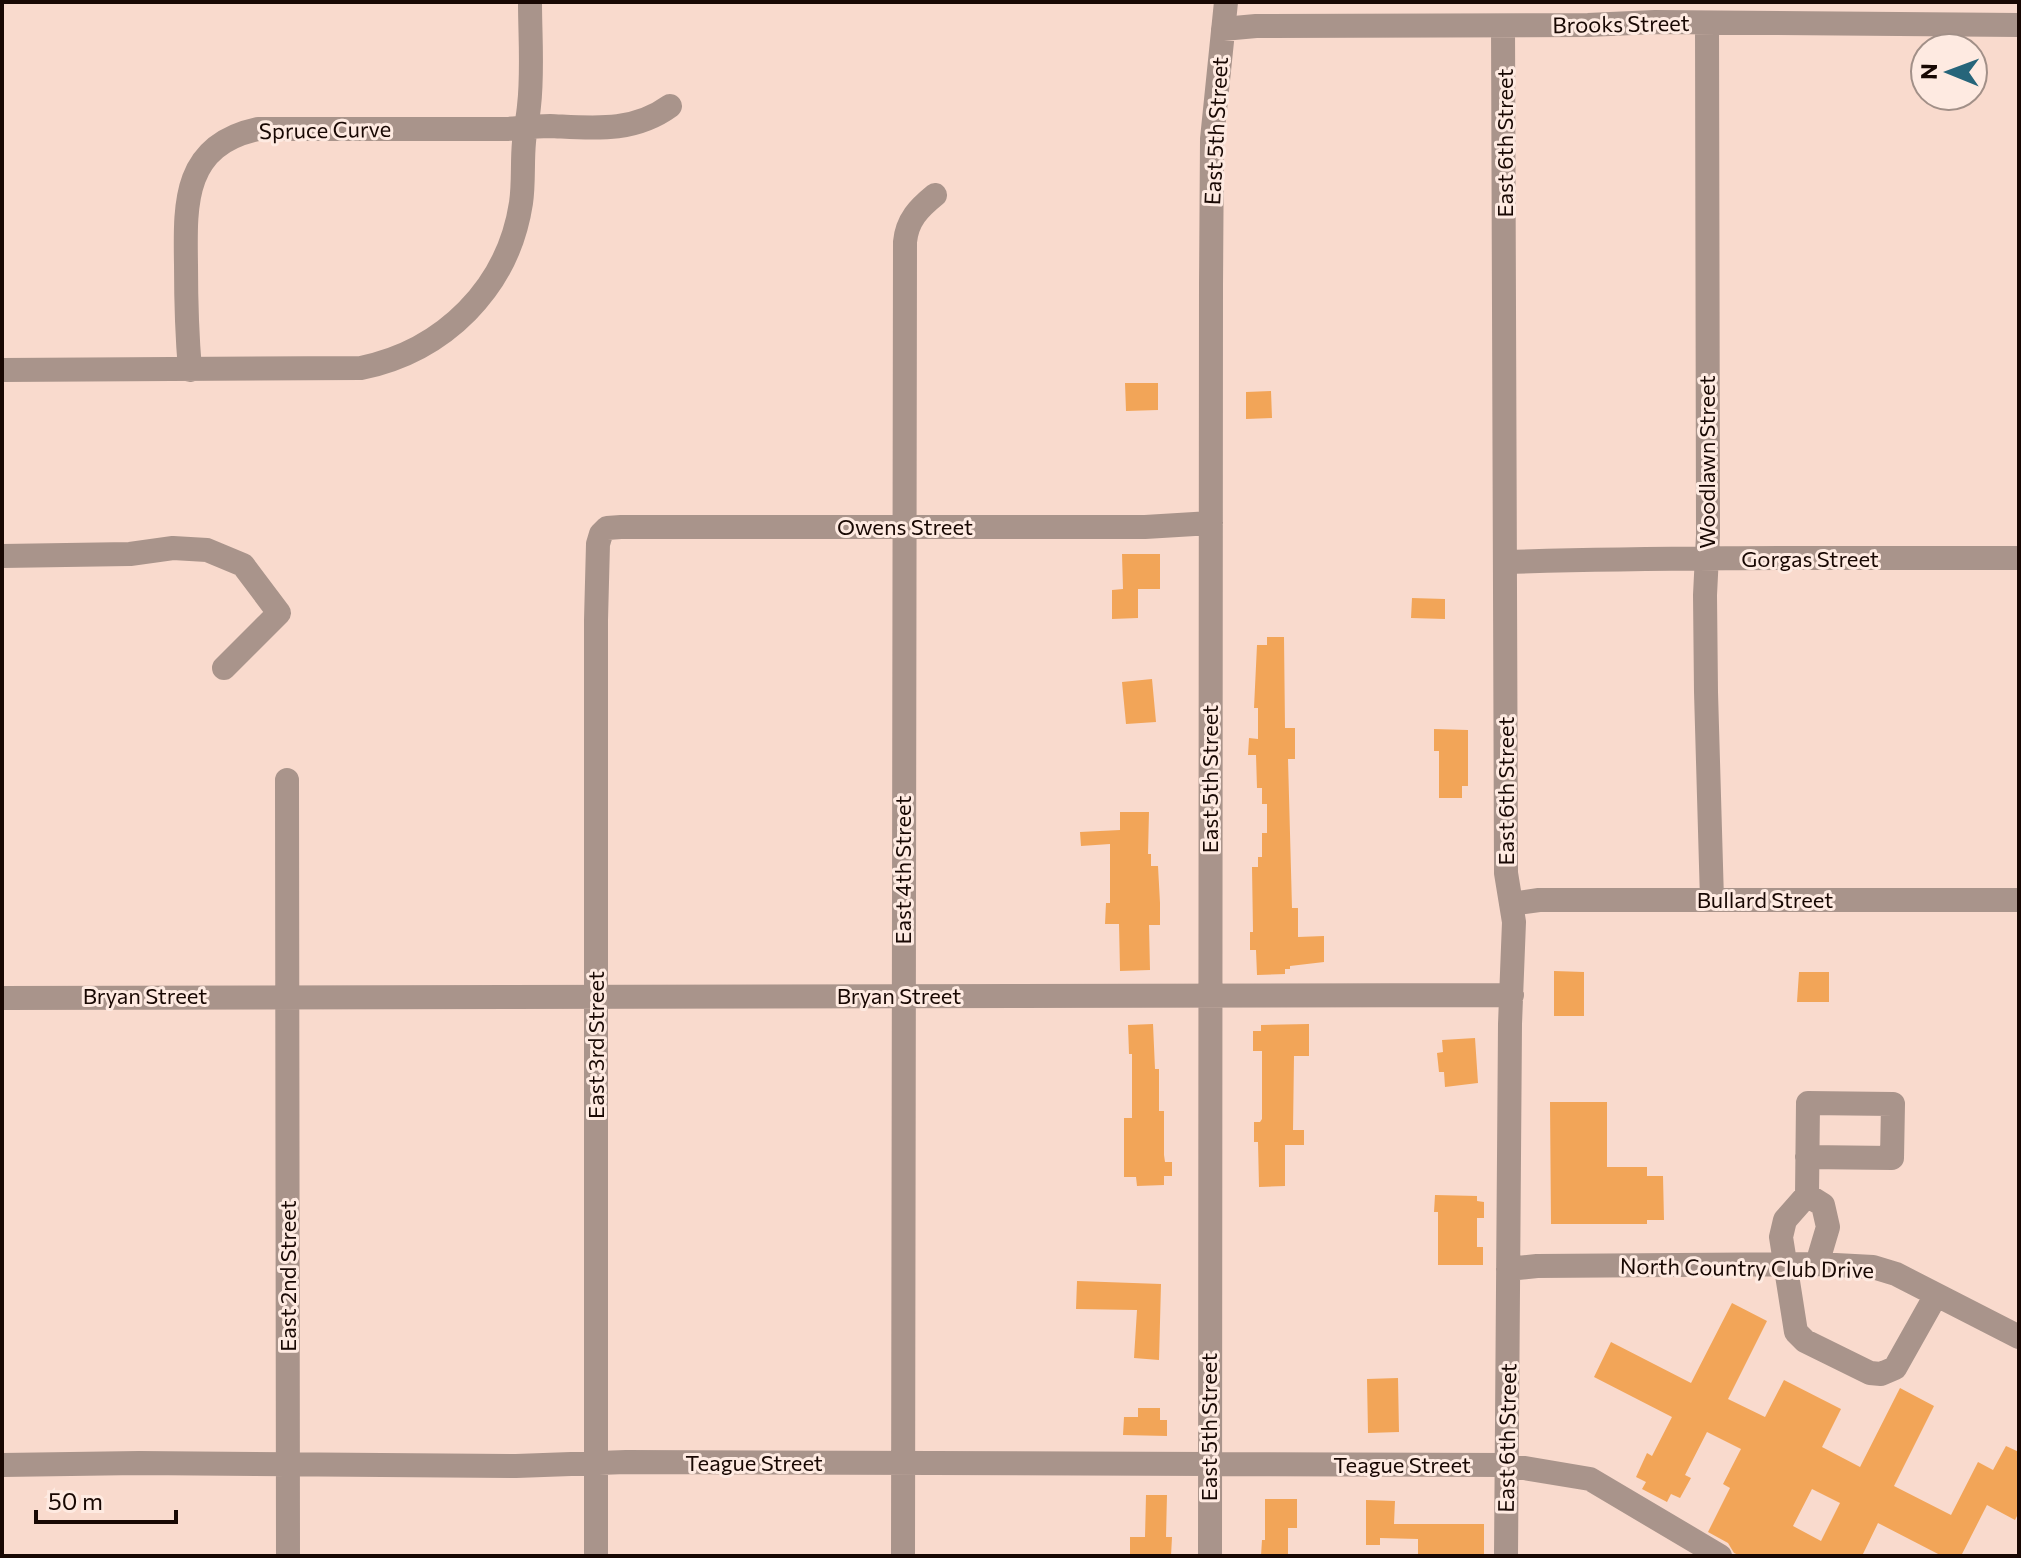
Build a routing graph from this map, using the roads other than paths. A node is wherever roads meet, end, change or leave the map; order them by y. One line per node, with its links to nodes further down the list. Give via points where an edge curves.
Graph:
1 (530, 2): 9 (street)
2 (1226, 2): 7 (street, East 5th Street)
3 (1847, 13): 4 (street, Brooks Street); 5 (street, Brooks Street)
4 (1707, 23): 6 (street, Brooks Street); 18 (street, Woodlawn Street)
5 (2019, 25)
6 (1503, 26): 7 (street, Brooks Street); 19 (street, East 6th Street)
7 (1223, 29): 13 (street, East 5th Street, via 1212,139)
8 (670, 106): 9 (street, Spruce Curve, via 657,116 612,128)
9 (526, 127): 12 (street, via 521,204 509,247 483,295 446,332 401,356 361,368); 12 (street, Spruce Curve, via 258,129 230,137 202,163 188,194)
10 (935, 195): 14 (street, East 4th Street, via 916,210 905,242)
11 (2, 370): 12 (street)
12 (190, 370)
13 (1211, 523): 14 (street, Owens Street); 26 (street, East 5th Street)
14 (904, 527): 15 (street, Owens Street, via 621,527); 25 (street, East 4th Street)
15 (601, 534): 29 (street, East 3rd Street, via 596,620)
16 (2, 556): 20 (street, via 173,548 207,550 243,565 279,613)
17 (2019, 558): 18 (street, Gorgas Street)
18 (1707, 559): 19 (street, Gorgas Street); 22 (street, Woodlawn Street)
19 (1506, 562): 24 (street, East 6th Street, via 1506,873)
20 (224, 668)
21 (287, 780): 28 (street)
22 (1712, 900): 23 (street, Bullard Street); 24 (street, Bullard Street)
23 (2019, 900)
24 (1511, 904): 27 (street, East 6th Street)
25 (903, 995): 26 (street, Bryan Street); 29 (street, Bryan Street); 39 (street, East 4th Street)
26 (1210, 995): 27 (street, Bryan Street); 40 (street, East 5th Street)
27 (1512, 995): 35 (street, East 6th Street)
28 (287, 996): 29 (street, Bryan Street); 30 (street, Bryan Street); 41 (street, East 2nd Street)
29 (596, 996): 38 (street, East 3rd Street)
30 (2, 998)
31 (1807, 1157): 31 (street, via 1808,1103 1893,1104 1892,1158); 32 (street)
32 (1807, 1195): 33 (street, via 1785,1220); 34 (street, via 1823,1205 1828,1227)
33 (1785, 1264): 34 (street, North Country Club Drive); 35 (street, North Country Club Drive); 36 (street, via 1796,1332 1870,1373 1895,1368)
34 (1817, 1264): 36 (street, North Country Club Drive, via 1880,1268)
35 (1508, 1269): 43 (street, East 6th Street)
36 (1936, 1295): 37 (street, North Country Club Drive)
37 (2019, 1337)
38 (596, 1463): 39 (street, Teague Street); 41 (street, Teague Street); 45 (street, East 3rd Street)
39 (903, 1463): 40 (street, Teague Street); 46 (street, East 4th Street)
40 (1209, 1463): 43 (street, Teague Street); 47 (street, East 5th Street)
41 (288, 1464): 42 (street, Teague Street); 44 (street, East 2nd Street)
42 (2, 1465)
43 (1506, 1465): 48 (street, East 6th Street); 49 (street, Teague Street, via 1590,1479)
44 (288, 1556)
45 (596, 1556)
46 (903, 1556)
47 (1210, 1556)
48 (1506, 1556)
49 (1720, 1556)

